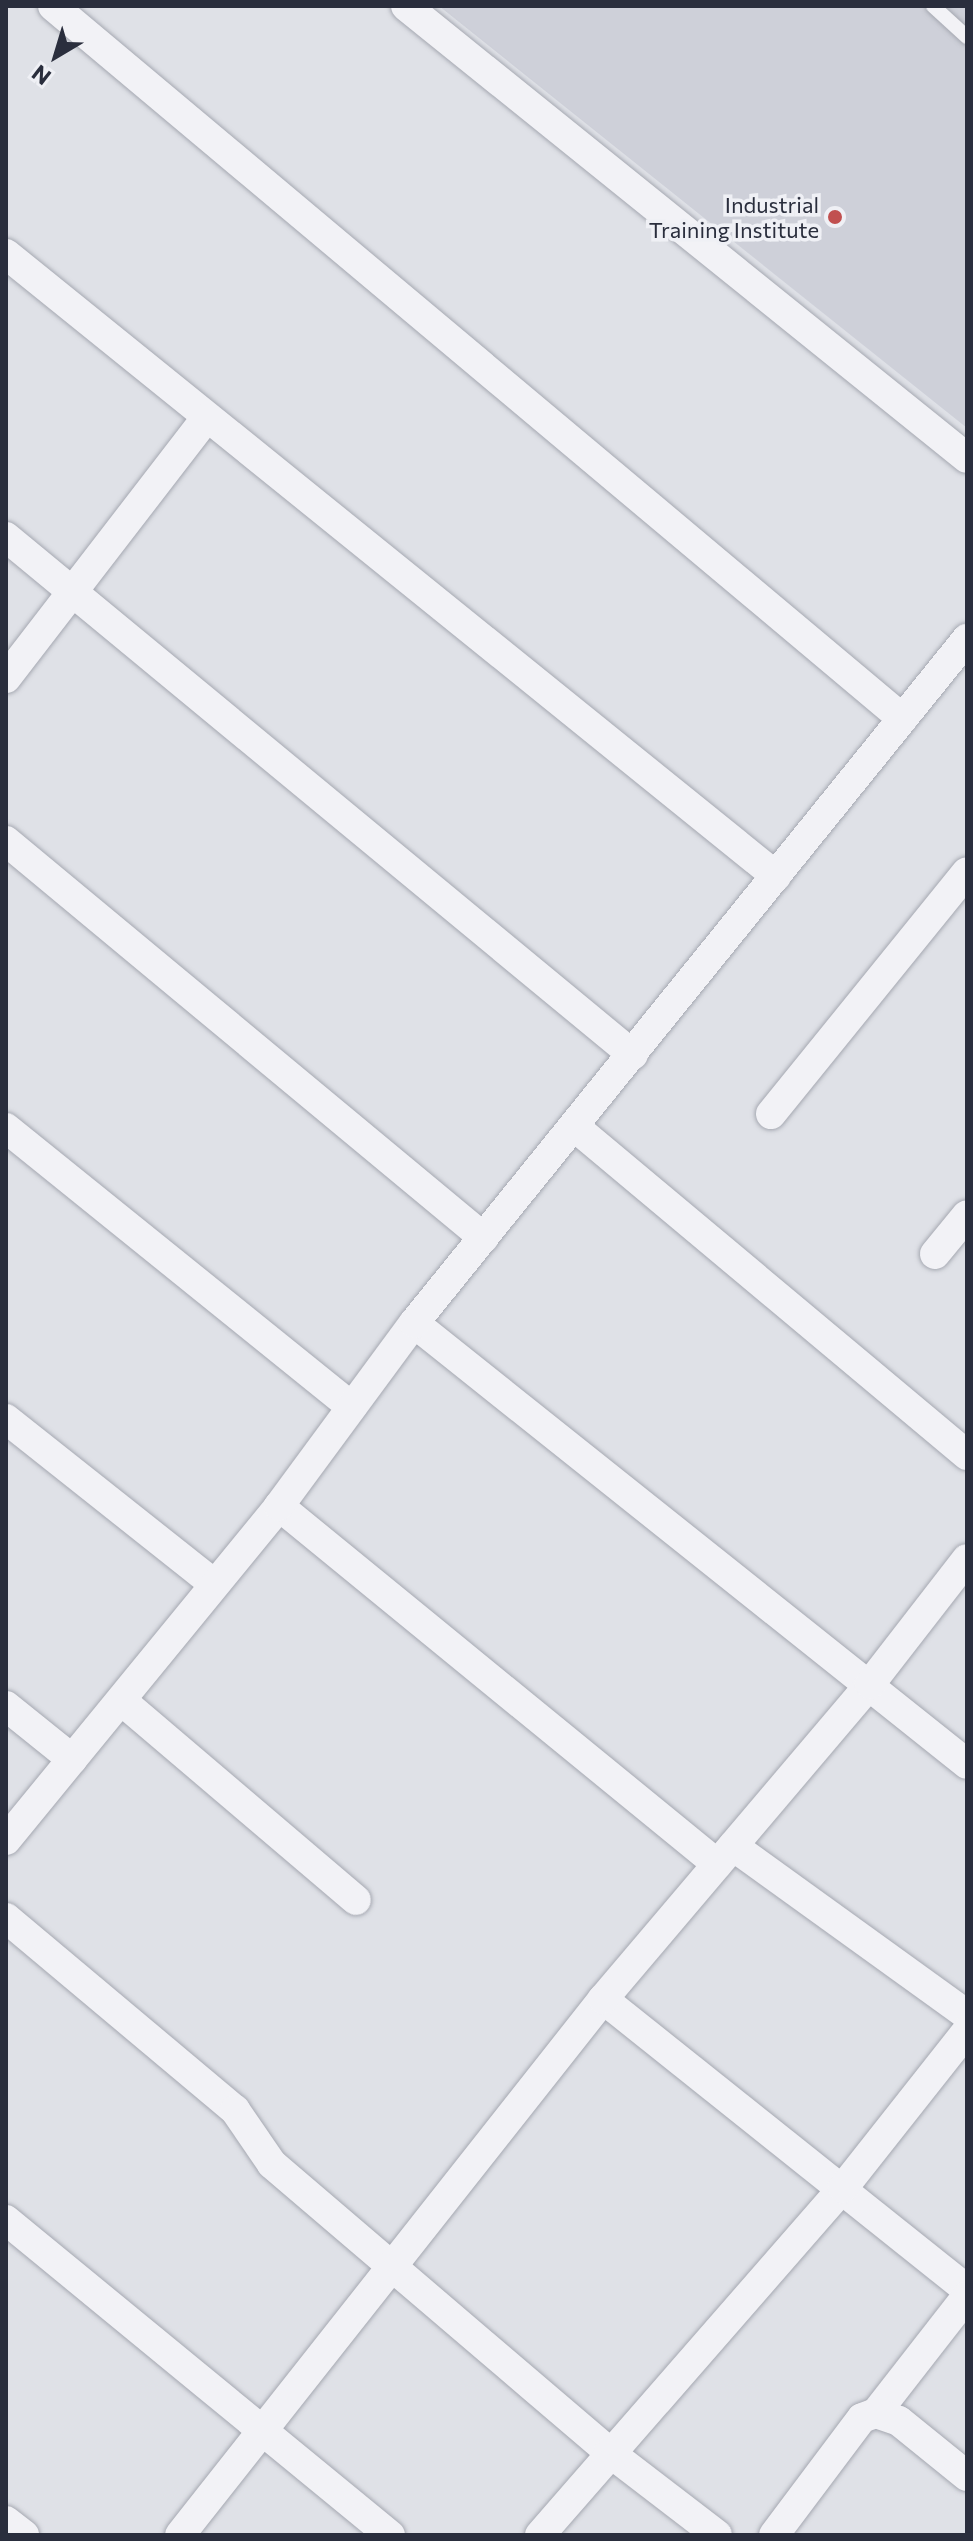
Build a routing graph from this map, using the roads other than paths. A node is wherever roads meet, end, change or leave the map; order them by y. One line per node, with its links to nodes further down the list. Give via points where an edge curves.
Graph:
1 (53, 6): 12 (street)
2 (406, 6): 7 (street)
3 (933, 6): 4 (lane)
4 (967, 37)
5 (6, 254): 6 (street)
6 (206, 418): 9 (street); 15 (street)
7 (967, 458)
8 (6, 537): 9 (street)
9 (74, 595): 11 (street); 16 (street)
10 (967, 639): 12 (street)
11 (6, 678)
12 (903, 719): 15 (street)
13 (6, 841): 21 (street)
14 (967, 872): 17 (street)
15 (776, 876): 16 (street)
16 (633, 1055): 18 (street)
17 (771, 1114)
18 (575, 1127): 21 (street); 26 (street)
19 (6, 1128): 24 (street)
20 (967, 1215): 22 (street)
21 (484, 1238): 23 (street)
22 (935, 1254)
23 (414, 1323): 24 (street); 30 (street)
24 (352, 1407): 27 (street)
25 (6, 1419): 29 (street)
26 (967, 1455)
27 (279, 1506): 29 (street); 36 (street)
28 (967, 1559): 30 (street)
29 (214, 1584): 31 (street)
30 (870, 1684): 34 (street); 36 (street)
31 (122, 1701): 33 (street); 37 (street)
32 (6, 1706): 33 (street)
33 (72, 1759): 35 (street)
34 (967, 1764)
35 (6, 1840)
36 (725, 1855): 39 (street); 40 (street)
37 (356, 1900)
38 (6, 1918): 44 (street, via 235,2110 272,2164)
39 (603, 1999): 42 (street); 44 (street)
40 (967, 2015)
41 (967, 2031): 42 (street)
42 (843, 2188): 45 (street); 48 (street)
43 (6, 2220): 47 (street)
44 (394, 2265): 47 (street); 48 (street)
45 (967, 2293): 46 (street)
46 (876, 2413): 49 (street, via 899,2421); 56 (street, via 862,2418)
47 (263, 2429): 52 (street); 53 (street)
48 (609, 2452): 54 (street); 55 (street)
49 (967, 2476)
50 (6, 2521): 51 (street)
51 (24, 2535)
52 (180, 2535)
53 (390, 2535)
54 (540, 2535)
55 (717, 2535)
56 (774, 2535)

